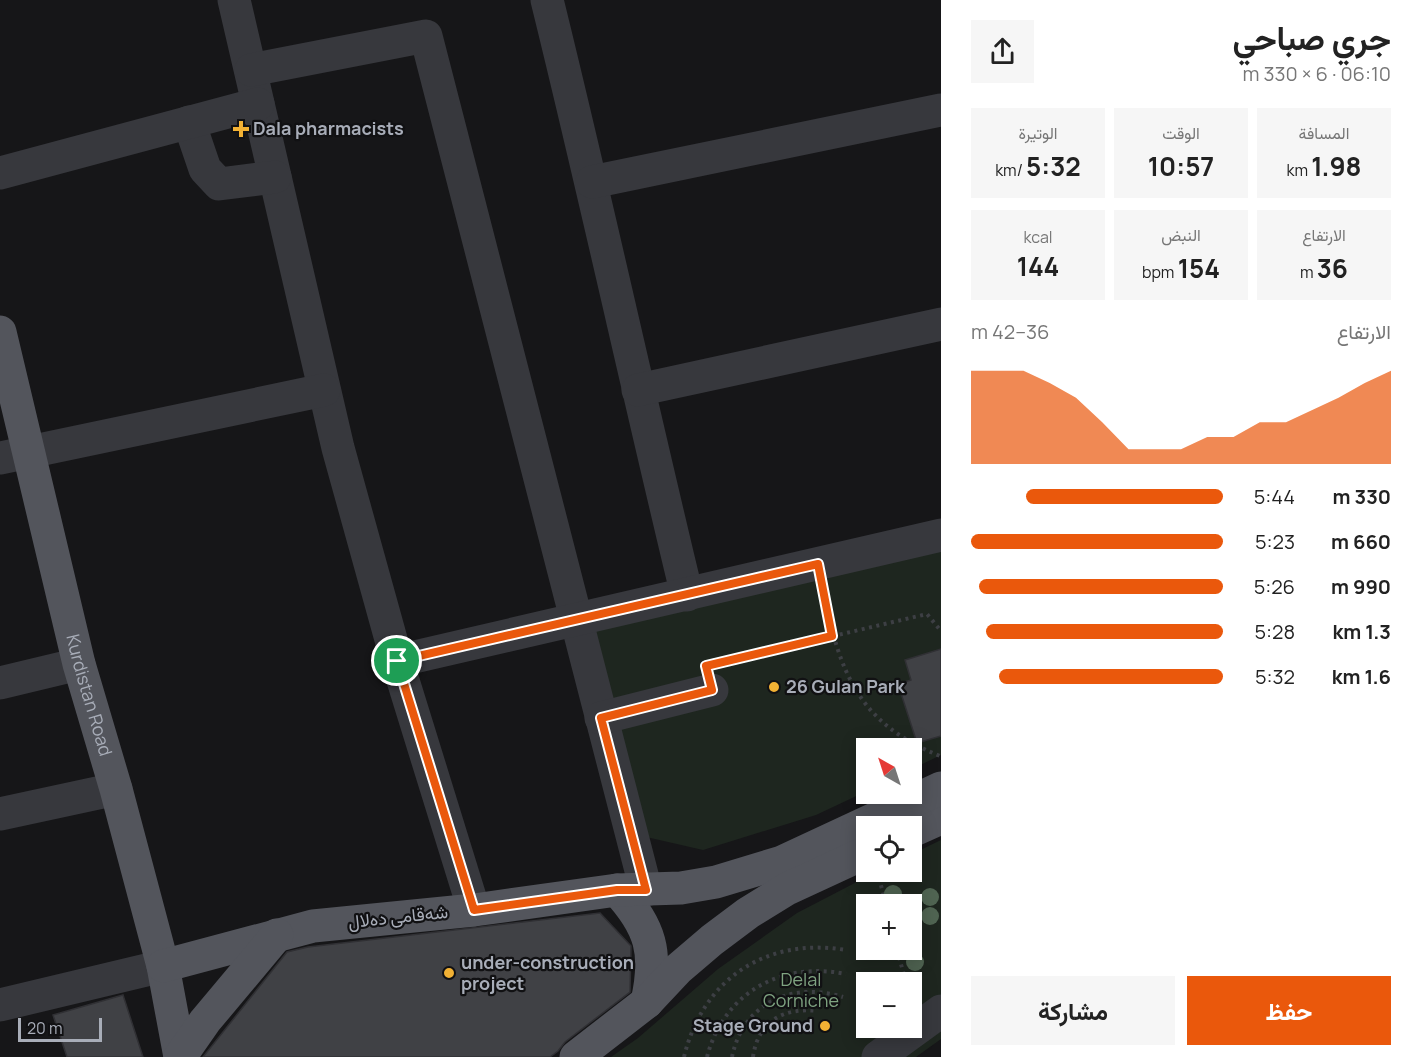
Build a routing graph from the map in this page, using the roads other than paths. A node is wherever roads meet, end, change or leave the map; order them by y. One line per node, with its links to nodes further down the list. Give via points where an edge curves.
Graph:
1 (234, 0): 3 (street)
2 (547, 0): 9 (street)
3 (251, 70): 4 (street); 17 (street, via 426,36)
4 (258, 104): 6 (street); 8 (street)
5 (941, 110): 9 (street)
6 (189, 122): 7 (street); 8 (street, via 205,169 219,184)
7 (0, 173)
8 (275, 177): 12 (street)
9 (592, 182): 13 (street)
10 (941, 324): 13 (street)
11 (0, 332): 14 (main road, Kurdistan Road)
12 (324, 390): 14 (street); 18 (street)
13 (638, 390): 16 (street)
14 (15, 454): 19 (main road, Kurdistan Road)
15 (941, 535): 16 (street)
16 (687, 595): 17 (street)
17 (576, 618): 18 (street); 22 (street)
18 (397, 661): 30 (street)
19 (79, 664): 20 (street); 24 (main road, Kurdistan Road)
20 (0, 683)
21 (712, 690): 22 (street)
22 (601, 718): 29 (street)
23 (941, 788): 29 (main road, شەقامی دەلال, via 782,862 716,882)
24 (116, 789): 25 (street); 32 (main road, Kurdistan Road)
25 (0, 814)
26 (941, 818): 27 (main road)
27 (922, 827)
28 (856, 857): 33 (main road, via 787,889 748,913 678,969)
29 (632, 890): 30 (main road, شەقامی دەلال); 33 (main road, via 634,908 650,946 652,978)
30 (474, 910): 31 (main road, شەقامی دەلال, via 313,926)
31 (277, 935): 32 (main road, شەقامی دەلال); 36 (main road, via 204,1021)
32 (163, 966): 34 (street); 36 (main road, Kurdistan Road)
33 (647, 1002): 37 (main road)
34 (0, 1005)
35 (941, 1011): 38 (street)
36 (180, 1057)
37 (576, 1057)
38 (878, 1057)

